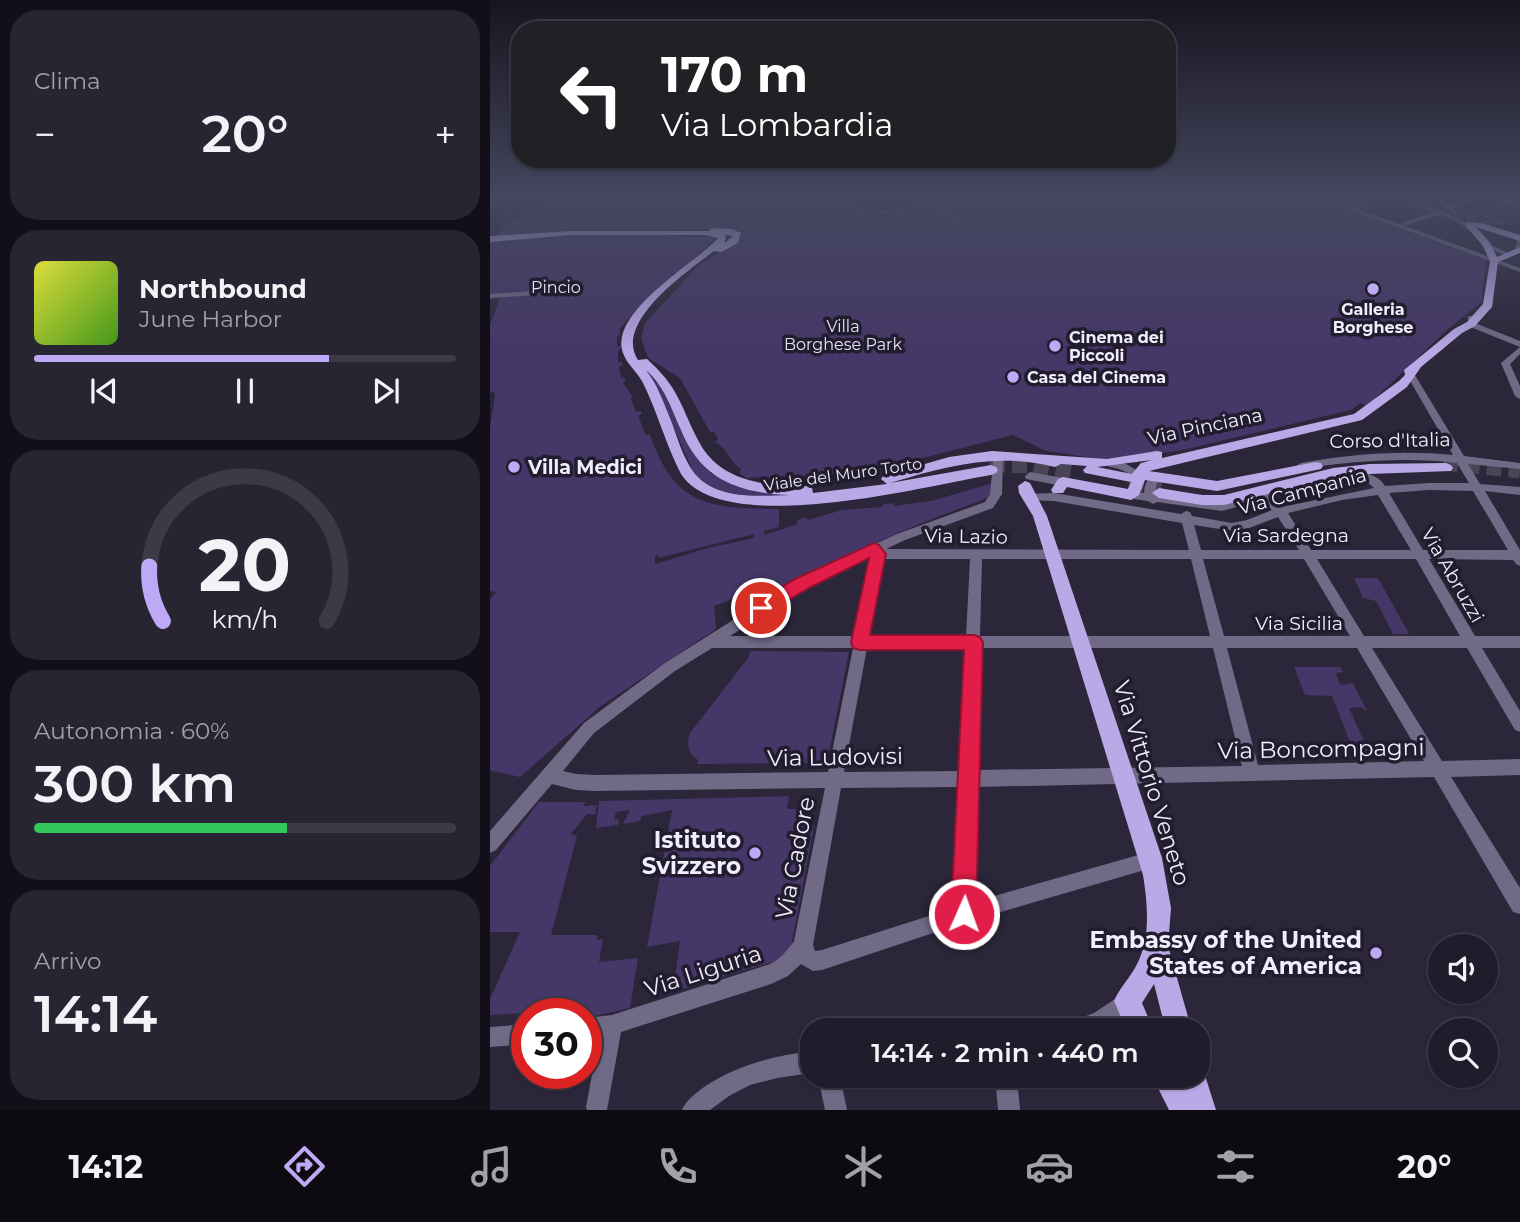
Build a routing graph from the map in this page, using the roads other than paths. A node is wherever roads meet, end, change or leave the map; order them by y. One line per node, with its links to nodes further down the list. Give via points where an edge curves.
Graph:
1 (711, 250): 31 (main road, Viale del Muro Torto, via 652,300 630,327 626,340 690,475 709,493 752,503)
2 (720, 250): 31 (main road, Viale del Muro Torto, via 667,290 635,335 639,357 667,385 701,456 725,477 754,486 795,491)
3 (1467, 250): 8 (street)
4 (1489, 250): 8 (main road)
5 (1497, 250): 7 (street)
6 (1519, 250): 7 (main road)
7 (1506, 254): 8 (main road)
8 (1493, 258): 9 (street); 12 (main road, via 1489,302)
9 (1520, 270)
10 (534, 293): 11 (street)
11 (491, 295)
12 (1472, 320): 13 (street); 15 (main road, Via Pinciana)
13 (1520, 344)
14 (1520, 350): 16 (street, via 1505,363)
15 (1412, 372): 17 (main road, Via Pinciana, via 1361,416); 19 (street)
16 (1520, 396)
17 (1311, 428): 21 (main road, Via Pinciana); 29 (main road, Via Pinciana, via 1148,466)
18 (1045, 459): 21 (main road, Corso d'Italia); 24 (main road); 29 (main road); 32 (main road)
19 (1450, 461): 20 (street, Corso d'Italia); 22 (main road, Corso d'Italia); 25 (main road, Corso d'Italia); 26 (street, Corso d'Italia, via 1342,459); 33 (street, via 1464,480)
20 (1491, 462): 23 (street, Corso d'Italia); 33 (street, via 1478,468)
21 (1107, 463): 29 (street, Corso d'Italia, via 1122,466)
22 (1366, 464): 26 (main road); 35 (main road, Corso d'Italia, via 1226,492 1199,494)
23 (1520, 466)
24 (994, 467): 31 (main road, via 905,489); 43 (street, via 996,494 989,505)
25 (1397, 468): 27 (main road); 30 (main road, Corso d'Italia, via 1333,473)
26 (1293, 469): 35 (main road, Corso d'Italia, via 1217,486)
27 (1334, 477): 28 (street, Corso d'Italia); 36 (street, via 1371,478)
28 (1316, 481): 30 (main road); 38 (street, Corso d'Italia)
29 (1131, 484): 34 (main road, Corso d'Italia); 35 (main road, Corso d'Italia); 35 (street, Corso d'Italia)
30 (1278, 485): 35 (main road, Corso d'Italia, via 1224,500 1196,500)
31 (876, 486)
32 (1028, 486): 34 (street); 34 (street, Corso d'Italia); 41 (main road, Via Vittorio Veneto)
33 (1480, 486): 36 (street, Via Campania); 37 (street, Via Campania); 49 (street)
34 (1065, 487): 41 (main road); 42 (street, Via Campania)
35 (1158, 488): 39 (street, Corso d'Italia)
36 (1380, 488): 40 (street, Via Campania); 47 (street, Via Abruzzi)
37 (1520, 491)
38 (1265, 496): 39 (street, Corso d'Italia, via 1226,507); 40 (street)
39 (1186, 504): 42 (street)
40 (1281, 511): 42 (street, Via Campania, via 1243,526); 46 (street)
41 (1040, 516): 48 (main road, Via Vittorio Veneto)
42 (1186, 522): 45 (street)
43 (876, 552): 44 (street, Via Lazio); 50 (street, via 803,583); 51 (street, Via Cadore)
44 (976, 555): 48 (street, Via Lazio); 52 (street)
45 (1196, 555): 46 (street, Via Sardegna); 48 (street, Via Sardegna); 57 (street)
46 (1308, 555): 47 (street, Via Sardegna); 54 (street)
47 (1419, 555): 49 (street, Via Sardegna); 55 (street, Via Abruzzi)
48 (1052, 556): 53 (main road, Via Vittorio Veneto)
49 (1519, 557)
50 (708, 642): 51 (street, Via Sicilia); 62 (street, via 605,713)
51 (860, 642): 52 (street, Via Sicilia); 65 (street, Via Cadore)
52 (974, 642): 53 (street, Via Sicilia); 64 (street)
53 (1079, 642): 57 (street, Via Sicilia); 63 (main road, Via Vittorio Veneto)
54 (1360, 642): 55 (street, Via Sicilia); 57 (street, Via Sicilia); 60 (street)
55 (1470, 642): 56 (street, Via Sicilia); 58 (street, Via Abruzzi)
56 (1520, 642)
57 (1218, 643): 61 (street)
58 (1520, 725)
59 (1520, 767): 60 (street, Via Boncompagni)
60 (1436, 768): 61 (street, Via Boncompagni); 68 (street)
61 (1252, 773): 63 (street, Via Boncompagni)
62 (548, 775): 65 (street, Via Ludovisi, via 596,783); 66 (street)
63 (1123, 776): 64 (street, Via Ludovisi); 67 (main road, Via Vittorio Veneto)
64 (968, 778): 65 (street, Via Ludovisi); 69 (street)
65 (834, 780): 70 (street, Via Cadore)
66 (490, 844)
67 (1149, 861): 69 (street); 71 (main road, Via Vittorio Veneto, via 1158,898)
68 (1520, 905)
69 (964, 914): 70 (street, via 817,961 805,955)
70 (803, 945): 76 (street, Via Liguria, via 780,971)
71 (1156, 946): 72 (main road, Via Vittorio Veneto, via 1145,978); 75 (main road)
72 (1127, 1001): 73 (street, Via Vittorio Veneto); 74 (main road)
73 (1104, 1018)
74 (1135, 1018)
75 (1175, 1018)
76 (612, 1026): 77 (street); 85 (street)
77 (602, 1027)
78 (511, 1035): 79 (street)
79 (490, 1037)
80 (800, 1064): 86 (street, via 750,1073)
81 (831, 1088): 87 (street)
82 (1007, 1088): 88 (street)
83 (1173, 1088): 89 (main road)
84 (1196, 1088): 90 (main road)
85 (597, 1107)
86 (692, 1110)
87 (836, 1110)
88 (1009, 1110)
89 (1185, 1110)
90 (1202, 1110)

